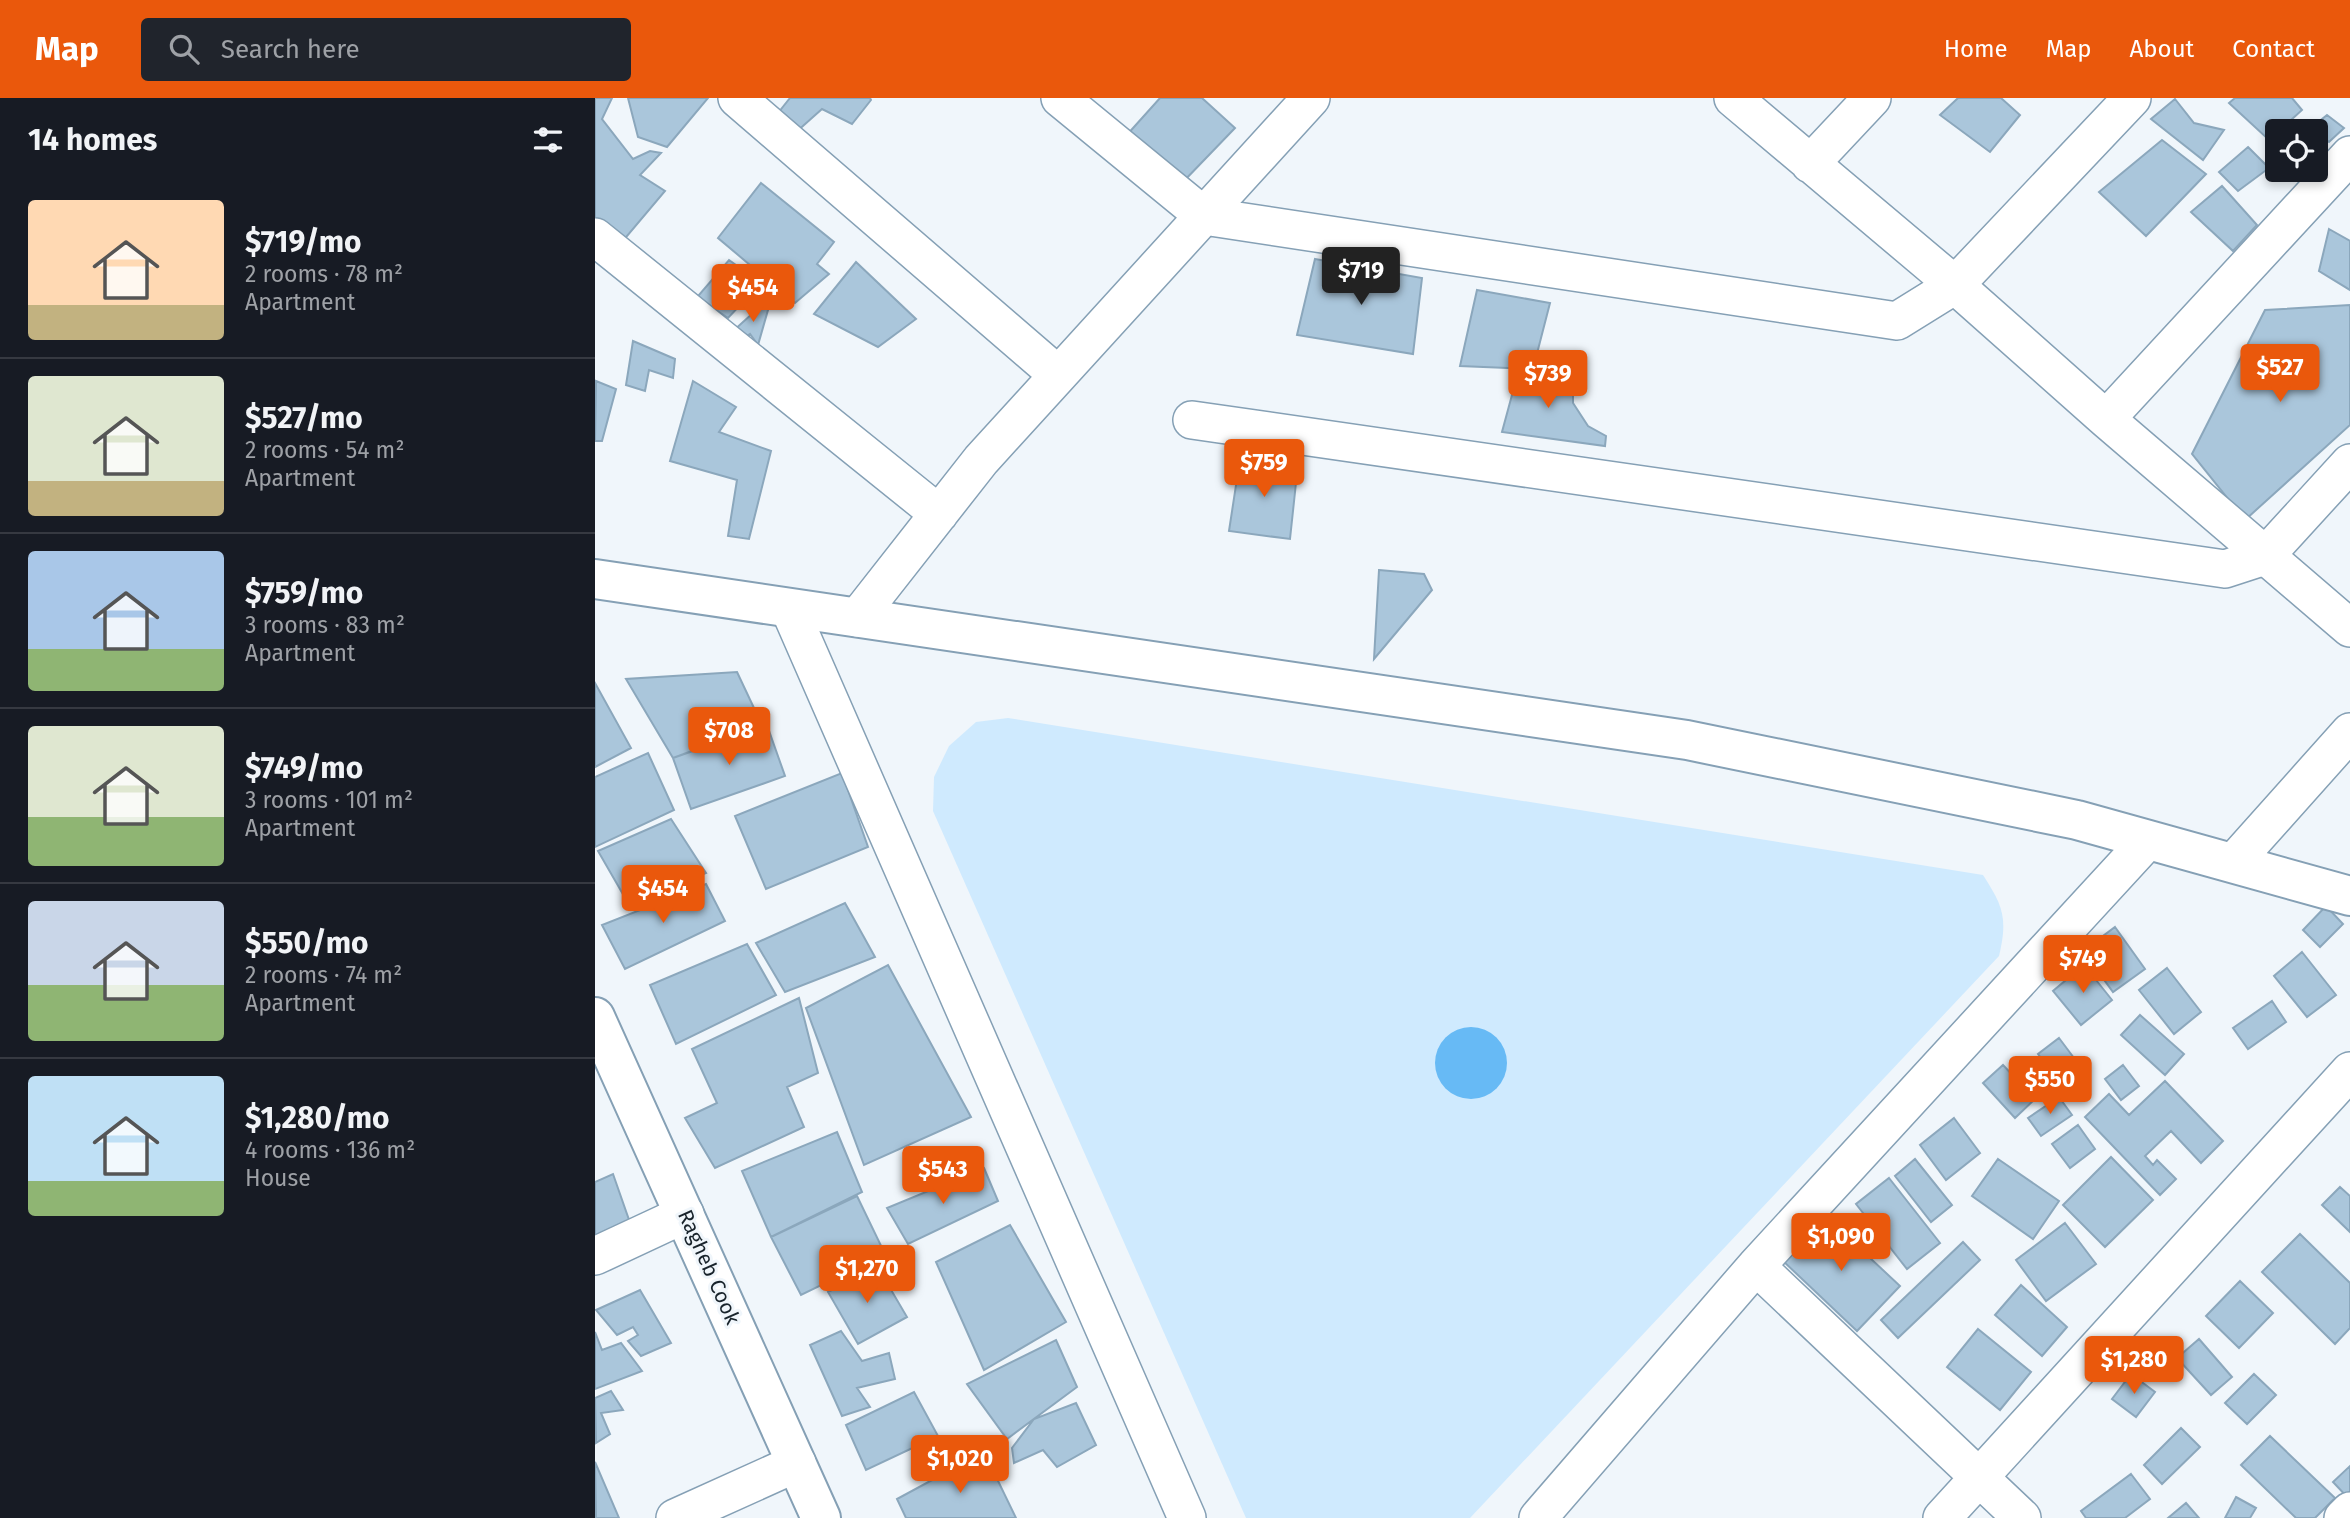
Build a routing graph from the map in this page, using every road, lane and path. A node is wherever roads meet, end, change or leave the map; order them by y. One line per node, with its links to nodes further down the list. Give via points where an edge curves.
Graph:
1 (737, 98): 12 (street)
2 (1060, 98): 9 (street)
3 (1311, 98): 9 (street)
4 (1733, 98): 8 (street)
5 (1872, 98): 8 (street)
6 (2132, 98): 11 (street)
7 (2350, 155): 13 (street)
8 (1809, 164): 11 (street)
9 (1204, 216): 11 (street, via 1898,321); 12 (street)
10 (595, 237): 16 (street)
11 (1955, 285): 13 (street)
12 (1058, 375): 16 (street)
13 (2106, 419): 17 (street)
14 (1192, 420): 17 (street, via 2225,569)
15 (2350, 463): 17 (street)
16 (939, 514): 20 (street)
17 (2265, 555): 21 (street)
18 (595, 579): 19 (main road)
19 (789, 608): 20 (main road); 36 (street)
20 (857, 618): 23 (main road, via 1687,740 2077,820)
21 (2350, 628)
22 (2350, 732): 24 (street)
23 (2148, 840): 24 (main road); 30 (street)
24 (2233, 863): 25 (main road)
25 (2350, 896)
26 (595, 1017): 28 (main road, Ragheb Cook)
27 (2350, 1071): 32 (street)
28 (685, 1214): 29 (street); 31 (main road, Ragheb Cook)
29 (595, 1256)
30 (1756, 1266): 32 (street); 37 (street)
31 (797, 1463): 34 (street); 35 (main road, Ragheb Cook)
32 (1979, 1477): 38 (street); 39 (street)
33 (2350, 1511): 40 (street)
34 (675, 1518)
35 (821, 1518)
36 (1187, 1518)
37 (1538, 1518)
38 (1942, 1518)
39 (2022, 1518)
40 (2343, 1518)

